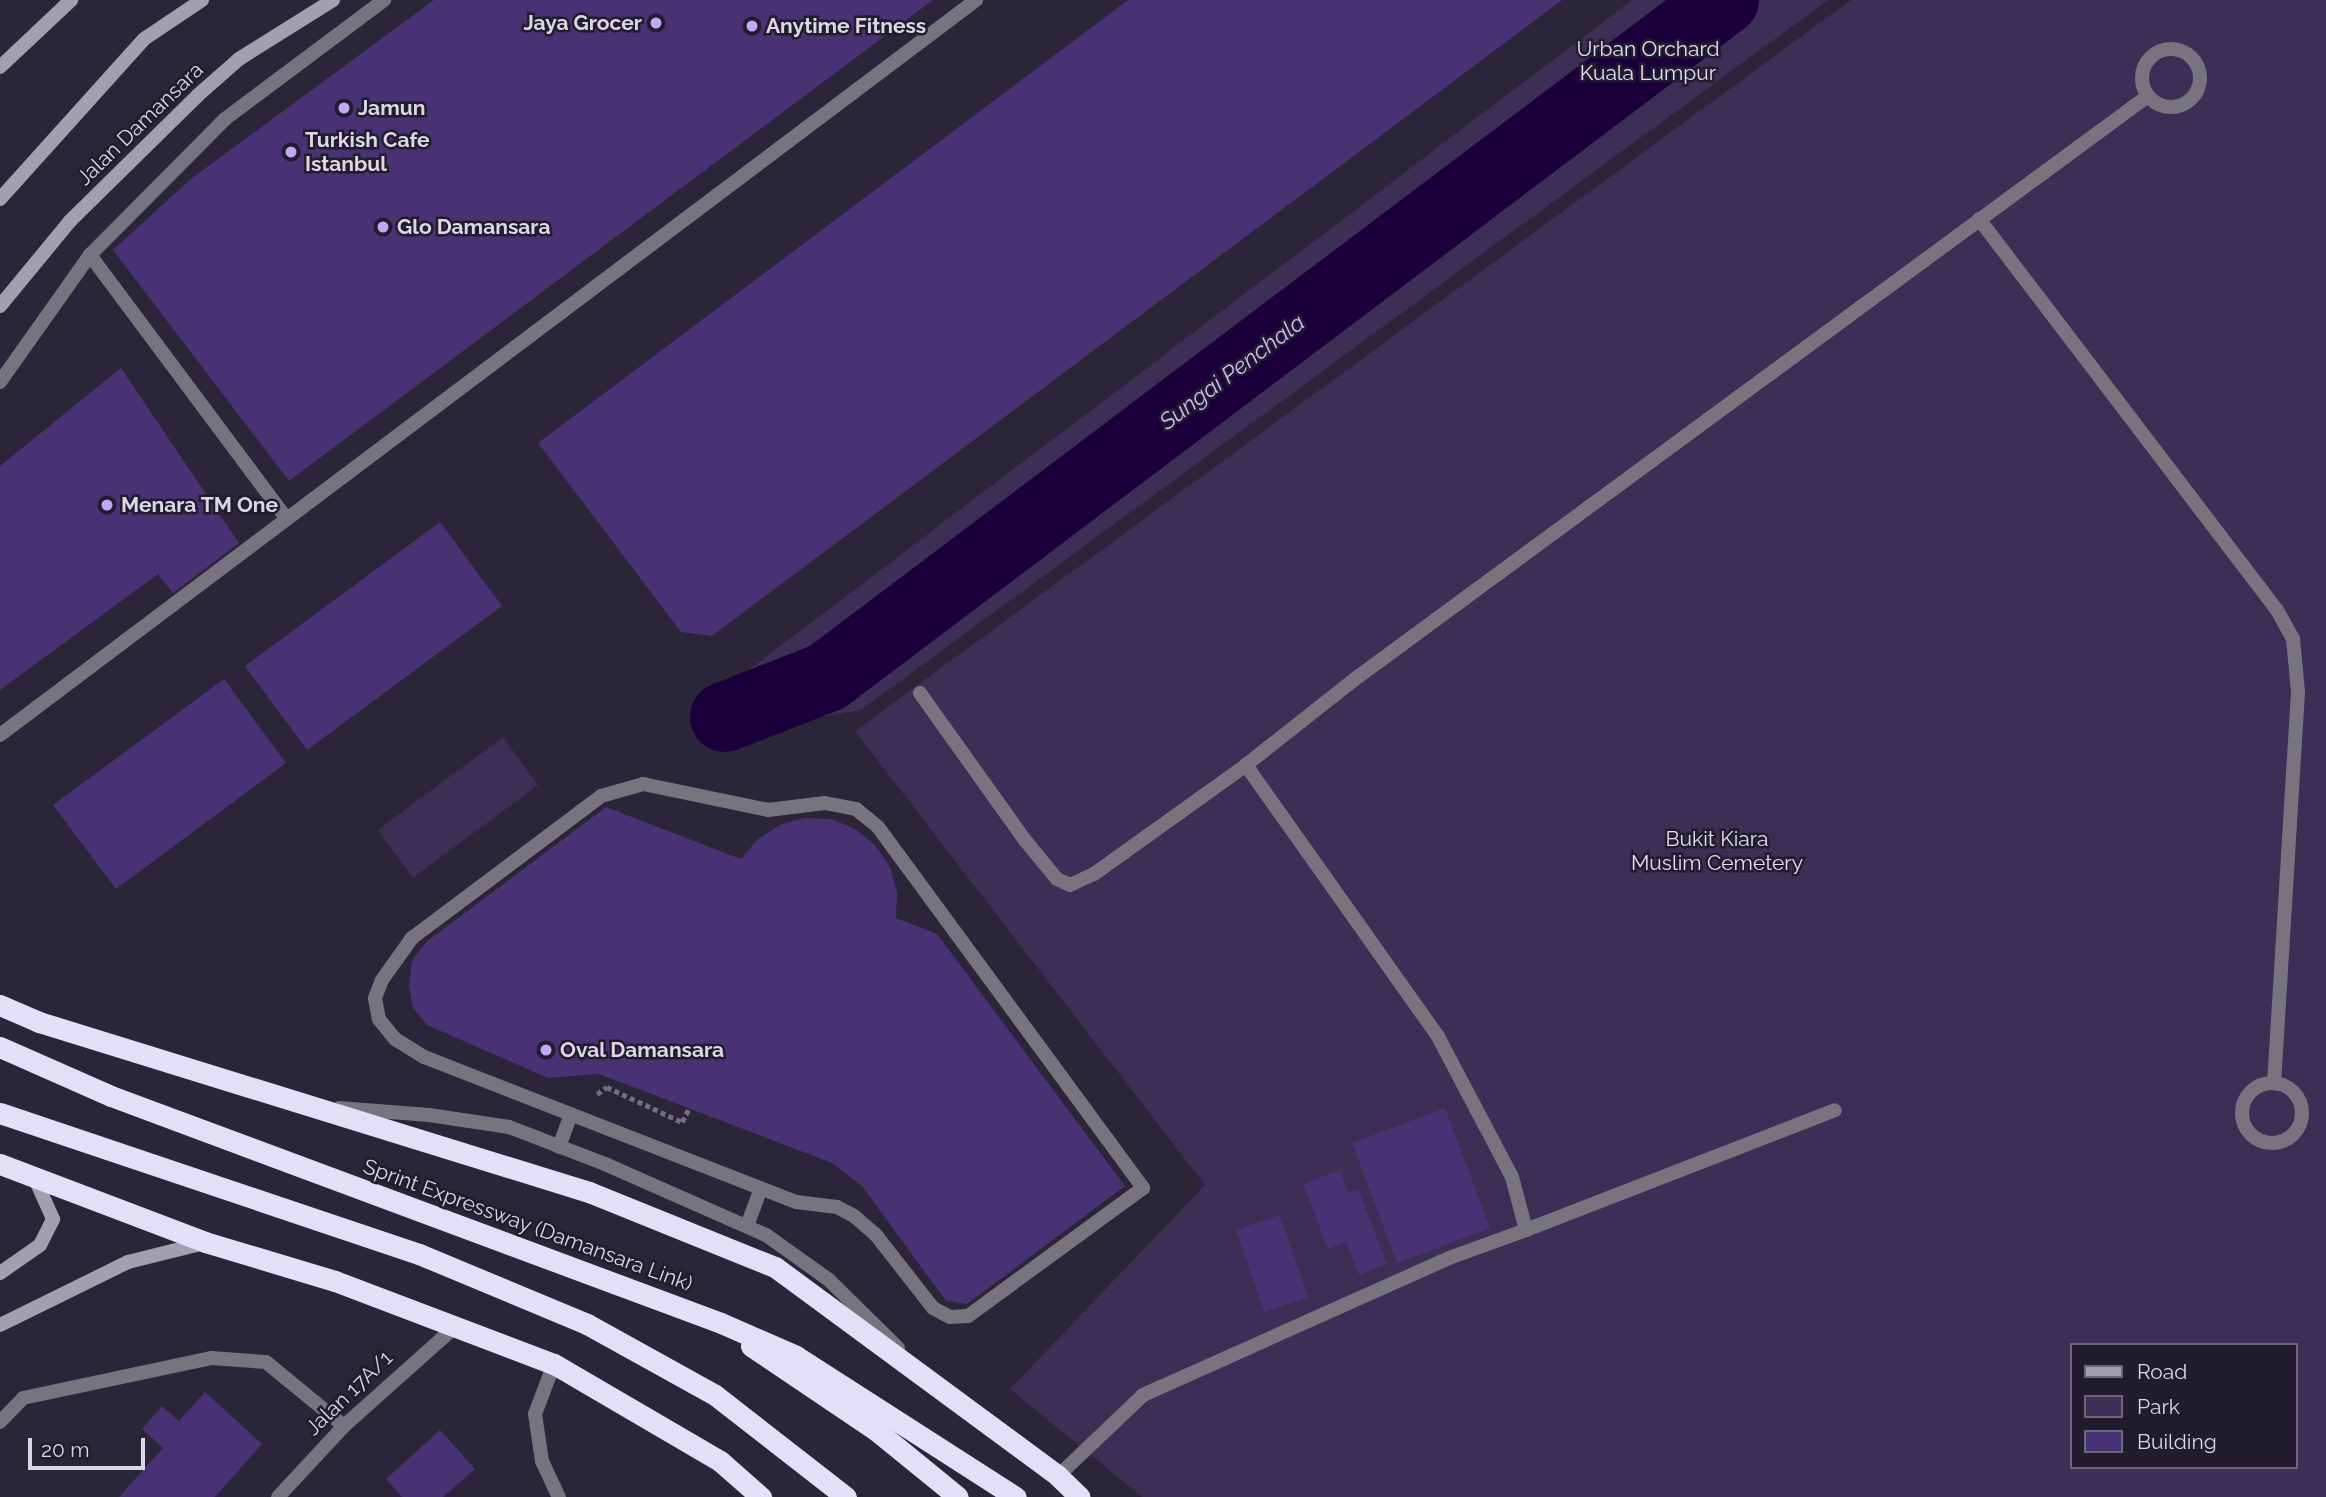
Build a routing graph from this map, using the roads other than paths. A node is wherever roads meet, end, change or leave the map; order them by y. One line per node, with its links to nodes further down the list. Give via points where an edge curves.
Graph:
1 (71, 0): 6 (main road)
2 (202, 0): 8 (main road, via 144,39)
3 (332, 0): 11 (main road, Jalan Damansara, via 239,59 197,96 69,221)
4 (384, 0): 10 (street, via 225,119)
5 (976, 0): 13 (street)
6 (0, 66)
7 (2148, 96): 7 (street, via 2143,69 2150,57 2176,50 2197,67 2196,94 2186,104 2158,105); 9 (street)
8 (0, 199)
9 (1979, 219): 16 (street); 19 (street, via 2277,610 2293,639 2298,692)
10 (90, 255): 12 (street); 13 (street)
11 (0, 306)
12 (0, 382)
13 (285, 517): 15 (street)
14 (920, 693): 16 (street, via 1024,839 1057,879 1070,885 1094,874)
15 (0, 735)
16 (1246, 765): 29 (street, via 1437,1035 1512,1177)
17 (0, 1005): 20 (highway, via 38,1022)
18 (0, 1046): 32 (highway, Sprint Expressway (Damansara Link), via 111,1097)
19 (2274, 1083): 19 (street, via 2291,1091 2304,1115 2294,1136 2273,1145 2253,1135 2242,1116 2249,1092)
20 (320, 1107): 24 (street, via 496,1125); 36 (highway, via 589,1192 775,1267)
21 (1835, 1110): 29 (street)
22 (0, 1113): 43 (highway, via 419,1254 587,1324 715,1395)
23 (571, 1114): 24 (street); 27 (street); 27 (street, via 424,1057 396,1039 379,1019 375,998 388,970 412,938 601,796 621,788 643,784 768,810 825,803 856,809 878,827 1143,1188 968,1316 950,1317 933,1308 876,1235 854,1216)
24 (559, 1147): 28 (street)
25 (0, 1164): 26 (highway)
26 (36, 1181): 30 (highway); 31 (main road, via 53,1219 40,1245)
27 (761, 1188): 28 (street)
28 (747, 1226): 36 (street, via 766,1234 828,1280)
29 (1526, 1230): 39 (street, via 1450,1258 1143,1395)
30 (205, 1242): 33 (main road, via 128,1262); 34 (highway)
31 (0, 1273)
32 (721, 1323): 44 (highway, via 877,1431); 45 (highway, Sprint Expressway (Damansara Link), via 796,1356)
33 (0, 1325)
34 (457, 1325): 35 (highway); 38 (street, Jalan 17A/1)
35 (554, 1364): 41 (street, via 536,1414 542,1461); 42 (highway, via 720,1461)
36 (938, 1387): 39 (highway)
37 (0, 1422): 38 (street, via 23,1398 211,1358 266,1362)
38 (344, 1426): 40 (street, Jalan 17A/1)
39 (1058, 1476): 46 (highway)
40 (278, 1497)
41 (559, 1497)
42 (761, 1497)
43 (846, 1497)
44 (958, 1497)
45 (1016, 1497)
46 (1080, 1497)

